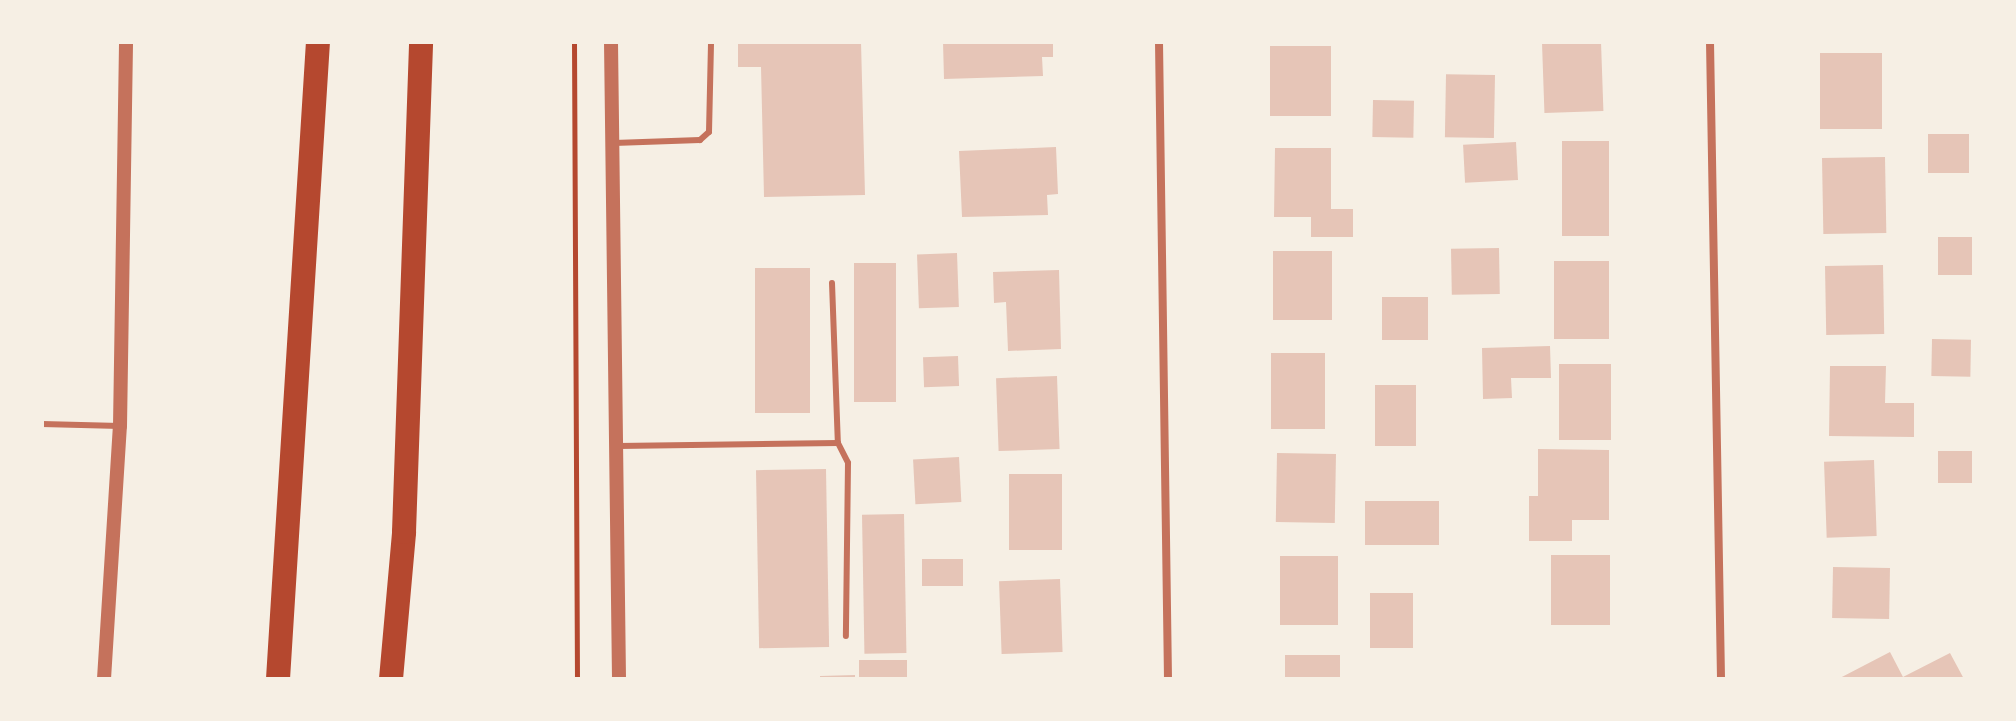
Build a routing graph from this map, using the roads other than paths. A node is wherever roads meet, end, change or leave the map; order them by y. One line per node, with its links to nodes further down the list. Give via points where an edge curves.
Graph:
1 (126, 42): 11 (street)
2 (318, 42): 17 (highway)
3 (421, 42): 14 (highway)
4 (611, 42): 8 (street)
5 (711, 42): 8 (lane, via 709,132 700,140)
6 (1159, 42): 21 (street)
7 (1710, 42): 22 (street)
8 (611, 143): 13 (street)
9 (832, 283): 12 (lane)
10 (42, 424): 11 (lane)
11 (120, 426): 16 (street)
12 (838, 443): 13 (lane); 15 (lane, via 848,463)
13 (614, 446): 20 (street)
14 (404, 532): 18 (highway); 19 (highway)
15 (846, 636)
16 (104, 679)
17 (278, 679)
18 (391, 679)
19 (405, 679)
20 (619, 679)
21 (1168, 679)
22 (1721, 679)

